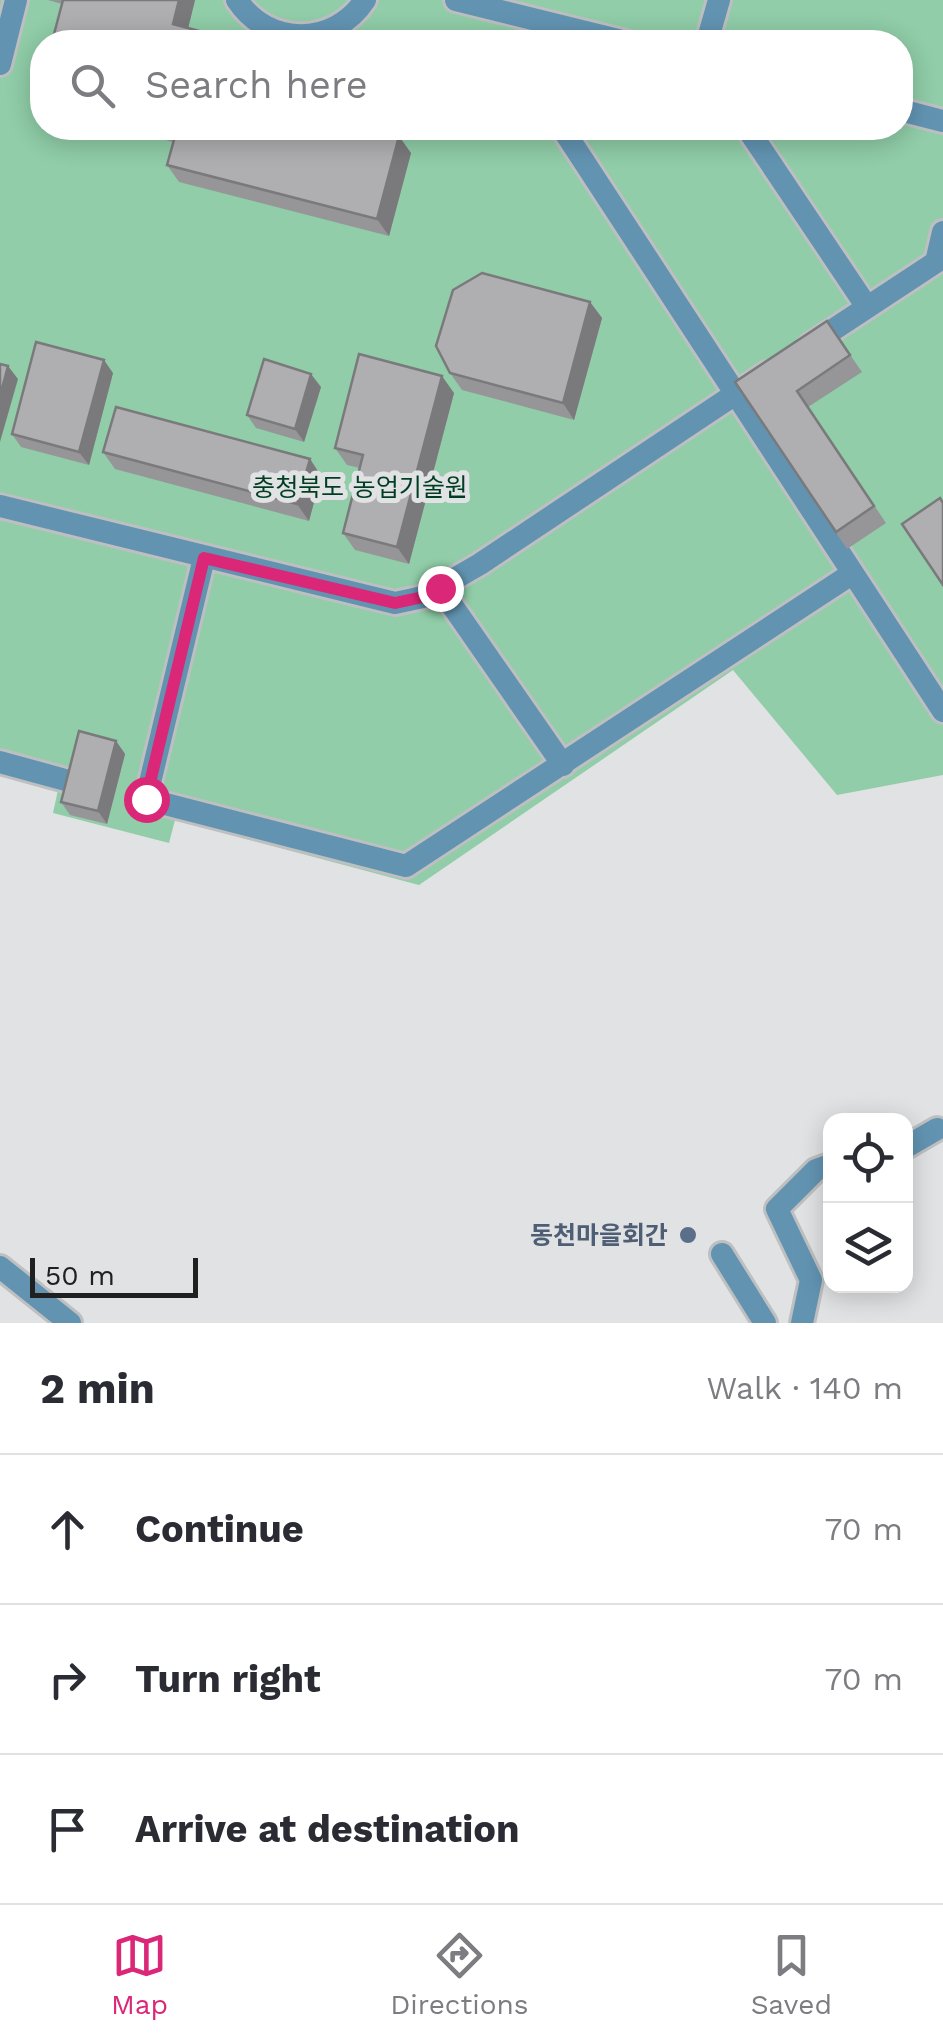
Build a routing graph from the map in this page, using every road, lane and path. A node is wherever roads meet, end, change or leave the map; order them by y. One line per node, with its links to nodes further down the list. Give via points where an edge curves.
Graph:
1 (16, 0): 10 (street)
2 (237, 0): 6 (street)
3 (365, 0): 7 (street, via 348,20)
4 (456, 0): 8 (street)
5 (718, 0): 9 (street)
6 (271, 30)
7 (325, 30)
8 (540, 30)
9 (710, 30)
10 (0, 64)
11 (913, 113): 12 (street)
12 (943, 121)
13 (570, 140): 17 (street)
14 (755, 140): 16 (street)
15 (943, 232): 16 (street, via 936,262)
16 (867, 307): 17 (street)
17 (736, 394): 20 (street); 21 (street)
18 (0, 506): 19 (street)
19 (204, 558): 21 (street, via 395,603); 24 (street, via 146,799 406,866)
20 (850, 574): 22 (street); 24 (street)
21 (440, 588): 24 (street)
22 (943, 710)
23 (0, 762): 25 (street)
24 (563, 765)
25 (69, 781)
26 (936, 1129): 27 (street)
27 (913, 1143)
28 (823, 1168): 33 (street, via 777,1208 811,1280)
29 (722, 1254): 32 (street)
30 (0, 1267): 31 (street)
31 (70, 1323)
32 (766, 1323)
33 (802, 1323)

